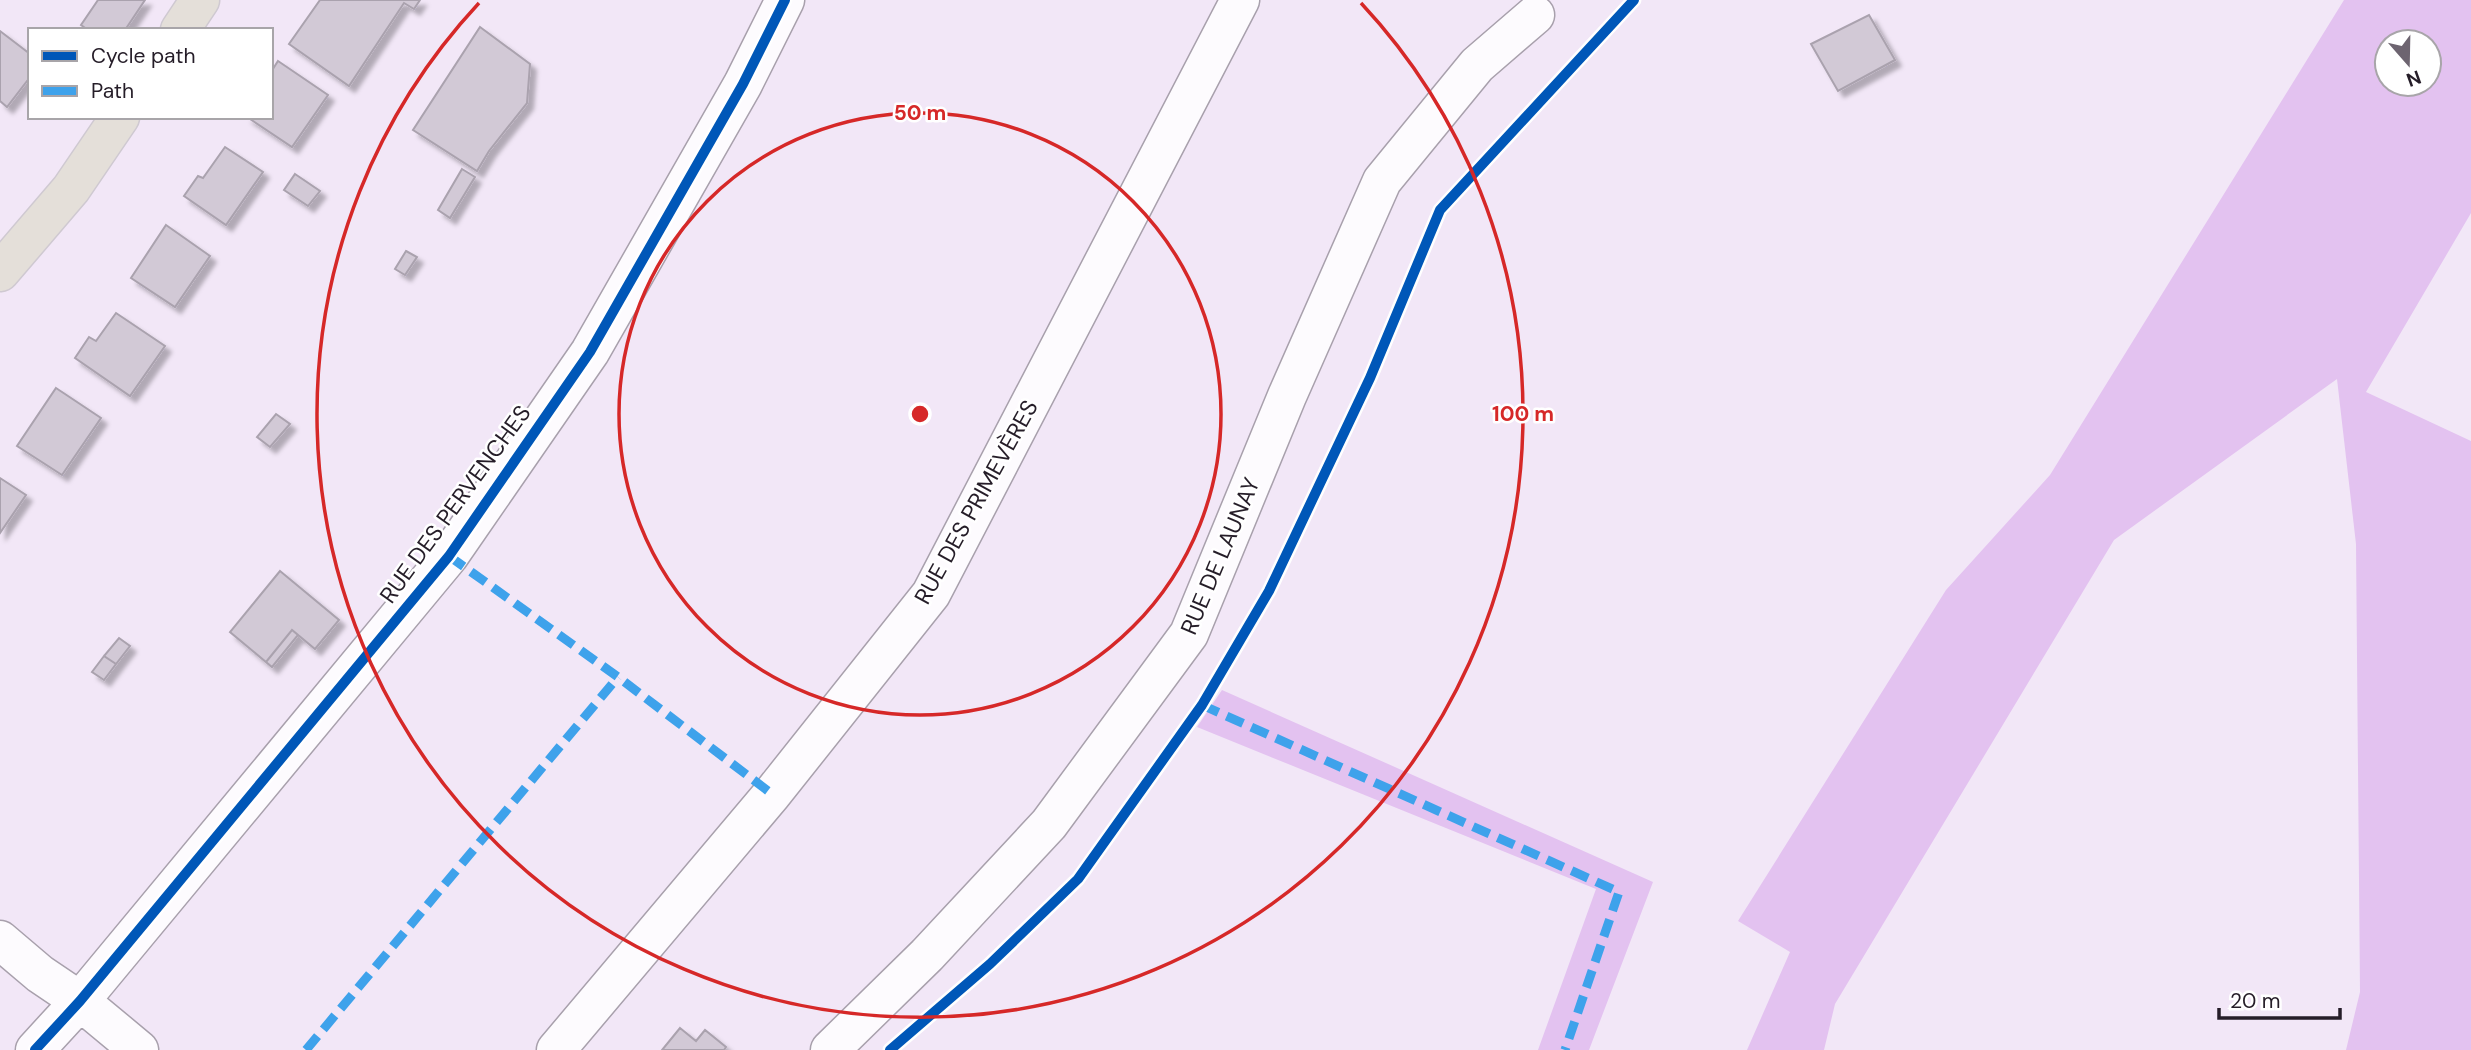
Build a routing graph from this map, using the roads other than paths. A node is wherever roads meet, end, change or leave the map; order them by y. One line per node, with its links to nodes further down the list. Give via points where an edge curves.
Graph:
1 (200, 0): 5 (main road)
2 (785, 0): 9 (street, RUE DES PERVENCHES, via 743,84 590,352 449,556)
3 (1240, 0): 12 (street, RUE DES PRIMEVÈRES, via 931,594 772,794)
4 (1535, 15): 13 (street, RUE DE LAUNAY, via 1477,65 1382,181 1189,634 1049,824 927,955)
5 (181, 28)
6 (119, 119): 7 (main road, via 71,190)
7 (0, 272)
8 (0, 940): 9 (street)
9 (80, 1000): 10 (street, RUE DES PERVENCHES); 11 (street)
10 (35, 1050)
11 (139, 1050)
12 (556, 1050)
13 (830, 1050)

